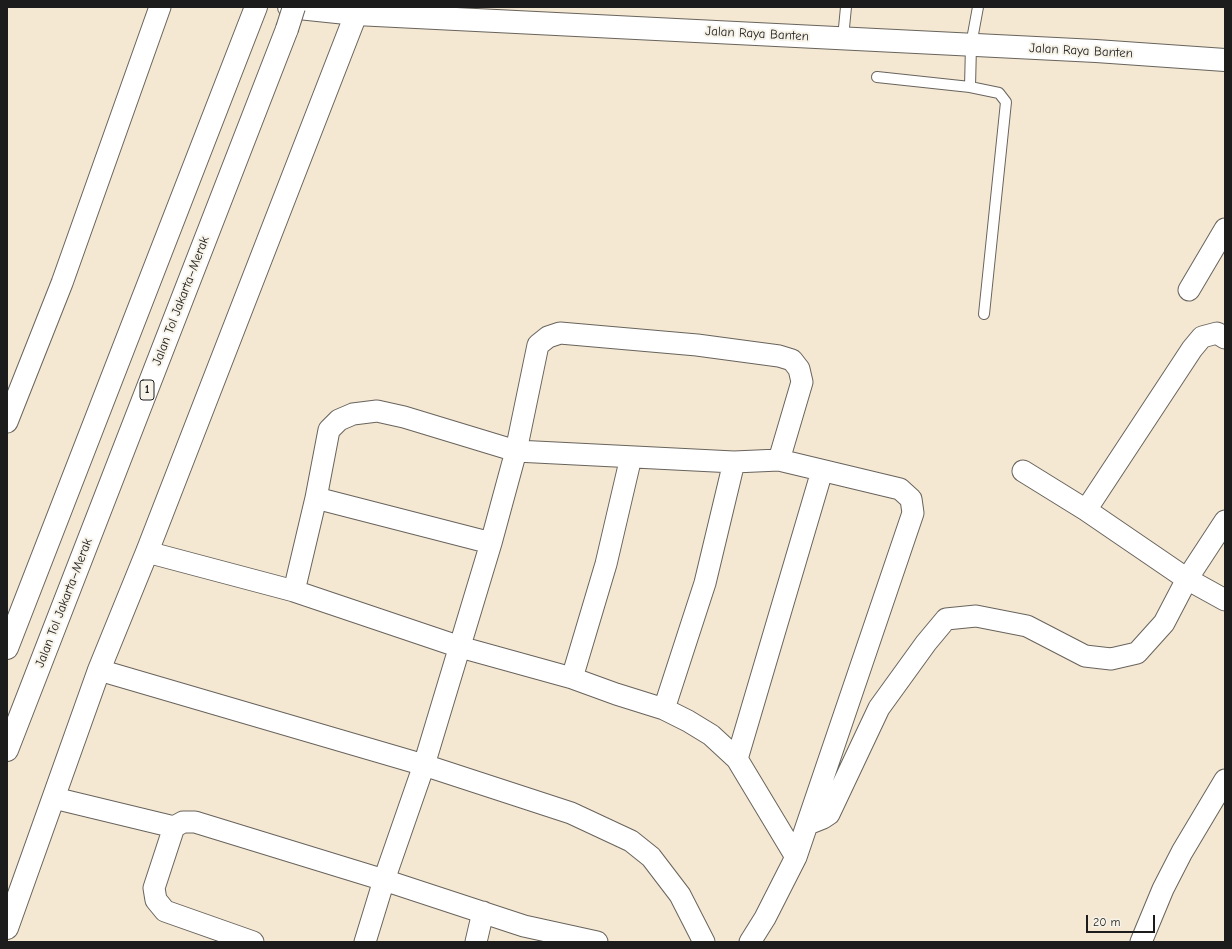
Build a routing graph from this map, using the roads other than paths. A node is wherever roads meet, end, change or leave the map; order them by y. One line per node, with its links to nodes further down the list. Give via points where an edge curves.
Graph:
1 (160, 7): 17 (street, via 62,283)
2 (290, 7): 7 (main road, Jalan Raya Banten)
3 (294, 7): 37 (main road, Jalan Tol Jakarta–Merak / 1, bridge)
4 (846, 7): 8 (lane)
5 (978, 7): 9 (lane)
6 (253, 13): 33 (main road)
7 (356, 14): 8 (main road, Jalan Raya Banten); 28 (main road)
8 (843, 38): 9 (main road, Jalan Raya Banten)
9 (971, 45): 10 (main road, Jalan Raya Banten); 12 (lane)
10 (1225, 60)
11 (877, 77): 12 (lane)
12 (970, 87): 15 (lane, via 1000,93 1006,102)
13 (1225, 229): 14 (street)
14 (1189, 290)
15 (984, 314)
16 (1225, 338): 25 (street, via 1217,333 1202,338 1192,349)
17 (7, 422)
18 (516, 451): 19 (street); 20 (street, via 538,345 548,337 560,333 697,345 792,360 799,369 802,382); 24 (street, via 404,417 377,412 353,414 339,420 329,430); 27 (street)
19 (631, 457): 21 (street); 35 (street, via 606,564)
20 (779, 460): 21 (street); 22 (street)
21 (734, 462): 36 (street, via 705,583)
22 (822, 471): 38 (street); 42 (street, via 900,489 912,499 913,513)
23 (1023, 471): 25 (street)
24 (316, 498): 27 (street); 30 (street)
25 (1086, 510): 29 (street)
26 (1225, 521): 29 (street)
27 (491, 543): 32 (street)
28 (147, 552): 30 (street); 34 (main road)
29 (1187, 579): 31 (street); 42 (street, via 1164,623 1137,654 1111,659 1085,656 1027,626 976,616 946,619 879,708 829,814)
30 (294, 591): 32 (street)
31 (1225, 600)
32 (460, 647): 35 (street); 39 (street)
33 (7, 648)
34 (99, 670): 39 (street); 41 (main road)
35 (572, 678): 36 (street)
36 (664, 709): 38 (street, via 711,735)
37 (7, 750)
38 (736, 759): 44 (street)
39 (424, 764): 45 (street); 52 (street, via 572,813 631,841 651,857 680,895)
40 (1223, 788): 54 (street, via 1182,852)
41 (54, 798): 43 (street); 47 (main road)
42 (808, 824): 44 (street)
43 (174, 827): 45 (street, via 183,822 195,822); 49 (street, via 154,888 156,900 165,911)
44 (796, 857): 53 (street)
45 (384, 880): 46 (street); 50 (street)
46 (483, 912): 48 (street, via 524,926); 51 (street)
47 (7, 928)
48 (592, 941)
49 (253, 942)
50 (365, 942)
51 (476, 942)
52 (704, 942)
53 (750, 942)
54 (1141, 942)

